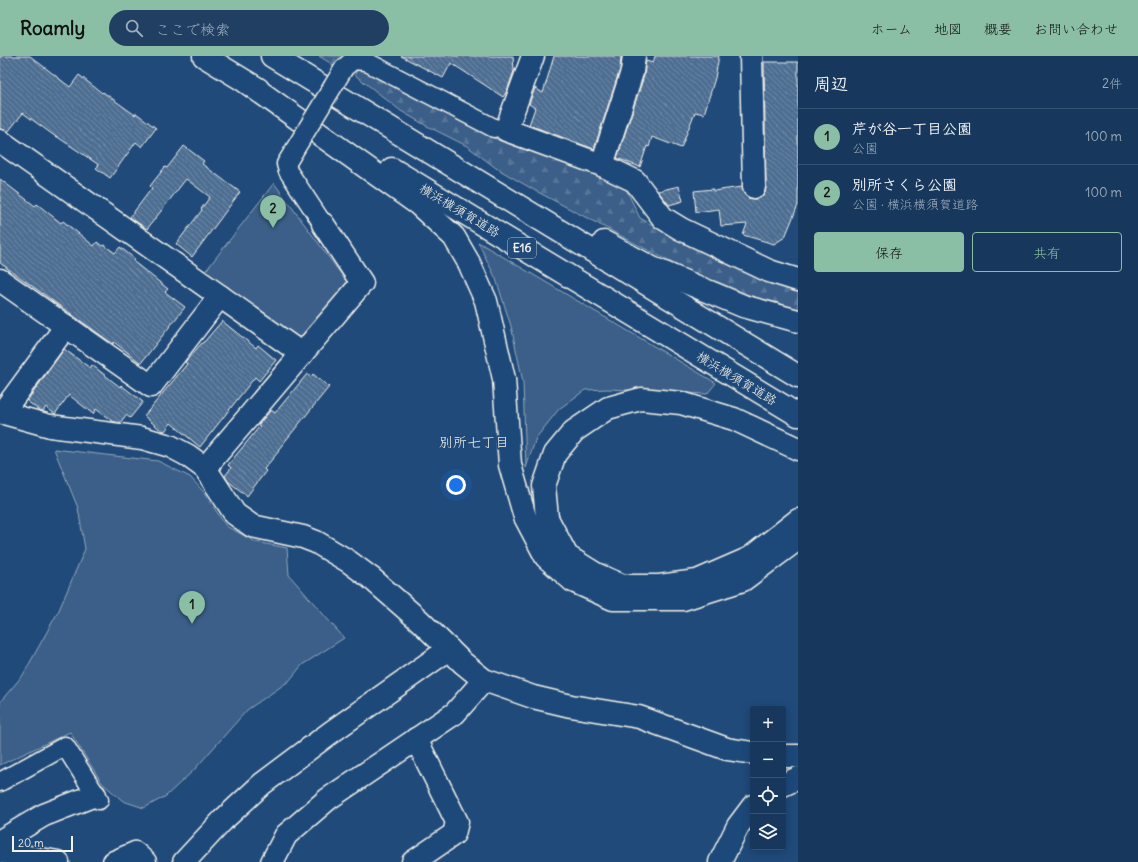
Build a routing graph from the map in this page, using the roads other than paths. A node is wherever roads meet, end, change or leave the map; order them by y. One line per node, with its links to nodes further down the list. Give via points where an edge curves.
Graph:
1 (204, 56): 7 (main road, 横浜横須賀道路 / E16)
2 (272, 56): 6 (main road, E16)
3 (533, 56): 8 (main road)
4 (634, 56): 10 (main road, via 632,72)
5 (751, 56): 11 (main road)
6 (305, 77): 16 (main road, via 652,268 743,306); 19 (main road, E16)
7 (246, 82): 21 (main road, 横浜横須賀道路 / E16); 25 (main road, via 418,204 454,237 486,301 504,379 510,465 525,517 546,557 573,581 613,599 683,599 743,580)
8 (500, 129): 10 (main road); 12 (street, bridge, via 365,61 354,60 344,68 286,164 288,172)
9 (0, 141): 15 (main road)
10 (602, 165): 14 (main road, via 635,181 663,218 681,229 769,271)
11 (754, 187)
12 (323, 224): 18 (main road, via 362,283)
13 (0, 280): 17 (main road)
14 (798, 280)
15 (220, 296): 17 (main road, via 151,386); 18 (main road)
16 (798, 321)
17 (66, 326): 20 (main road)
18 (302, 354): 23 (main road)
19 (798, 376)
20 (1, 413): 23 (main road, via 50,426 142,438 170,446)
21 (798, 415)
22 (798, 449): 24 (main road, via 734,419 681,403 641,399 608,408 574,431 555,454 544,486 547,518 567,556 596,574 623,586 659,586 697,581 750,558)
23 (205, 468): 26 (main road, via 235,514 252,526 304,537 348,561 390,594)
24 (798, 520)
25 (798, 539)
26 (449, 649): 27 (main road); 42 (main road, via 262,784 223,820)
27 (484, 680): 28 (main road, via 455,713); 29 (main road, via 533,697 639,717 727,748)
28 (416, 739): 43 (main road, via 322,805 286,836); 44 (main road, via 457,822 454,834)
29 (750, 752)
30 (786, 756): 31 (main road)
31 (798, 756)
32 (798, 778): 34 (main road)
33 (0, 782): 35 (street, via 65,746)
34 (786, 784)
35 (97, 798): 37 (main road, via 44,815)
36 (750, 810): 45 (main road, via 738,826)
37 (0, 841)
38 (0, 852): 39 (main road)
39 (58, 862)
40 (114, 862): 41 (main road, via 135,853)
41 (145, 862)
42 (184, 862)
43 (272, 862)
44 (413, 862)
45 (720, 862)

